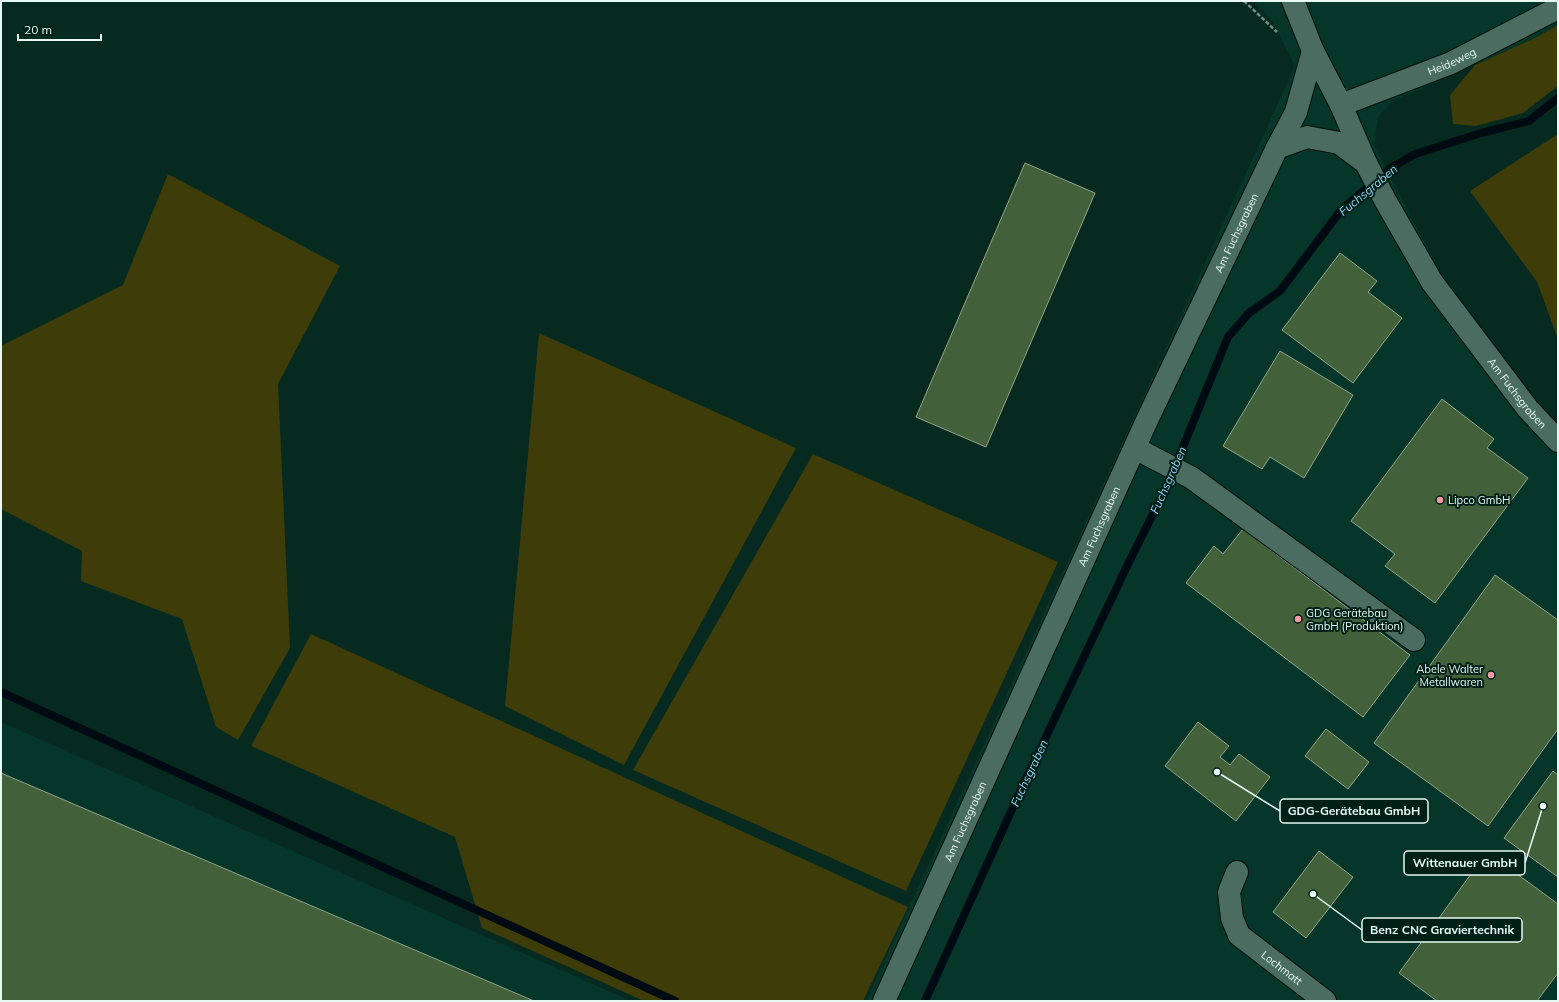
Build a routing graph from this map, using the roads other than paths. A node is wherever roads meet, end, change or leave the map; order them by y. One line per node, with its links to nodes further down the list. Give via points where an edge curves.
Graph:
1 (1293, 1): 3 (street, Am Fuchsgraben)
2 (1558, 8): 4 (street, Heideweg, via 1451,63)
3 (1313, 51): 4 (street, Am Fuchsgraben); 5 (street, Am Fuchsgraben, via 1296,112)
4 (1342, 105): 6 (street, Am Fuchsgraben)
5 (1277, 148): 6 (street, via 1307,137 1339,143); 8 (street, Am Fuchsgraben)
6 (1366, 163): 7 (street, Am Fuchsgraben, via 1432,282 1528,409)
7 (1558, 441)
8 (1135, 448): 9 (street, via 1192,478); 11 (street, Am Fuchsgraben)
9 (1414, 640)
10 (1237, 872): 12 (street, Lochmatt, via 1229,892 1232,918 1239,935)
11 (884, 1001)
12 (1325, 1001)

